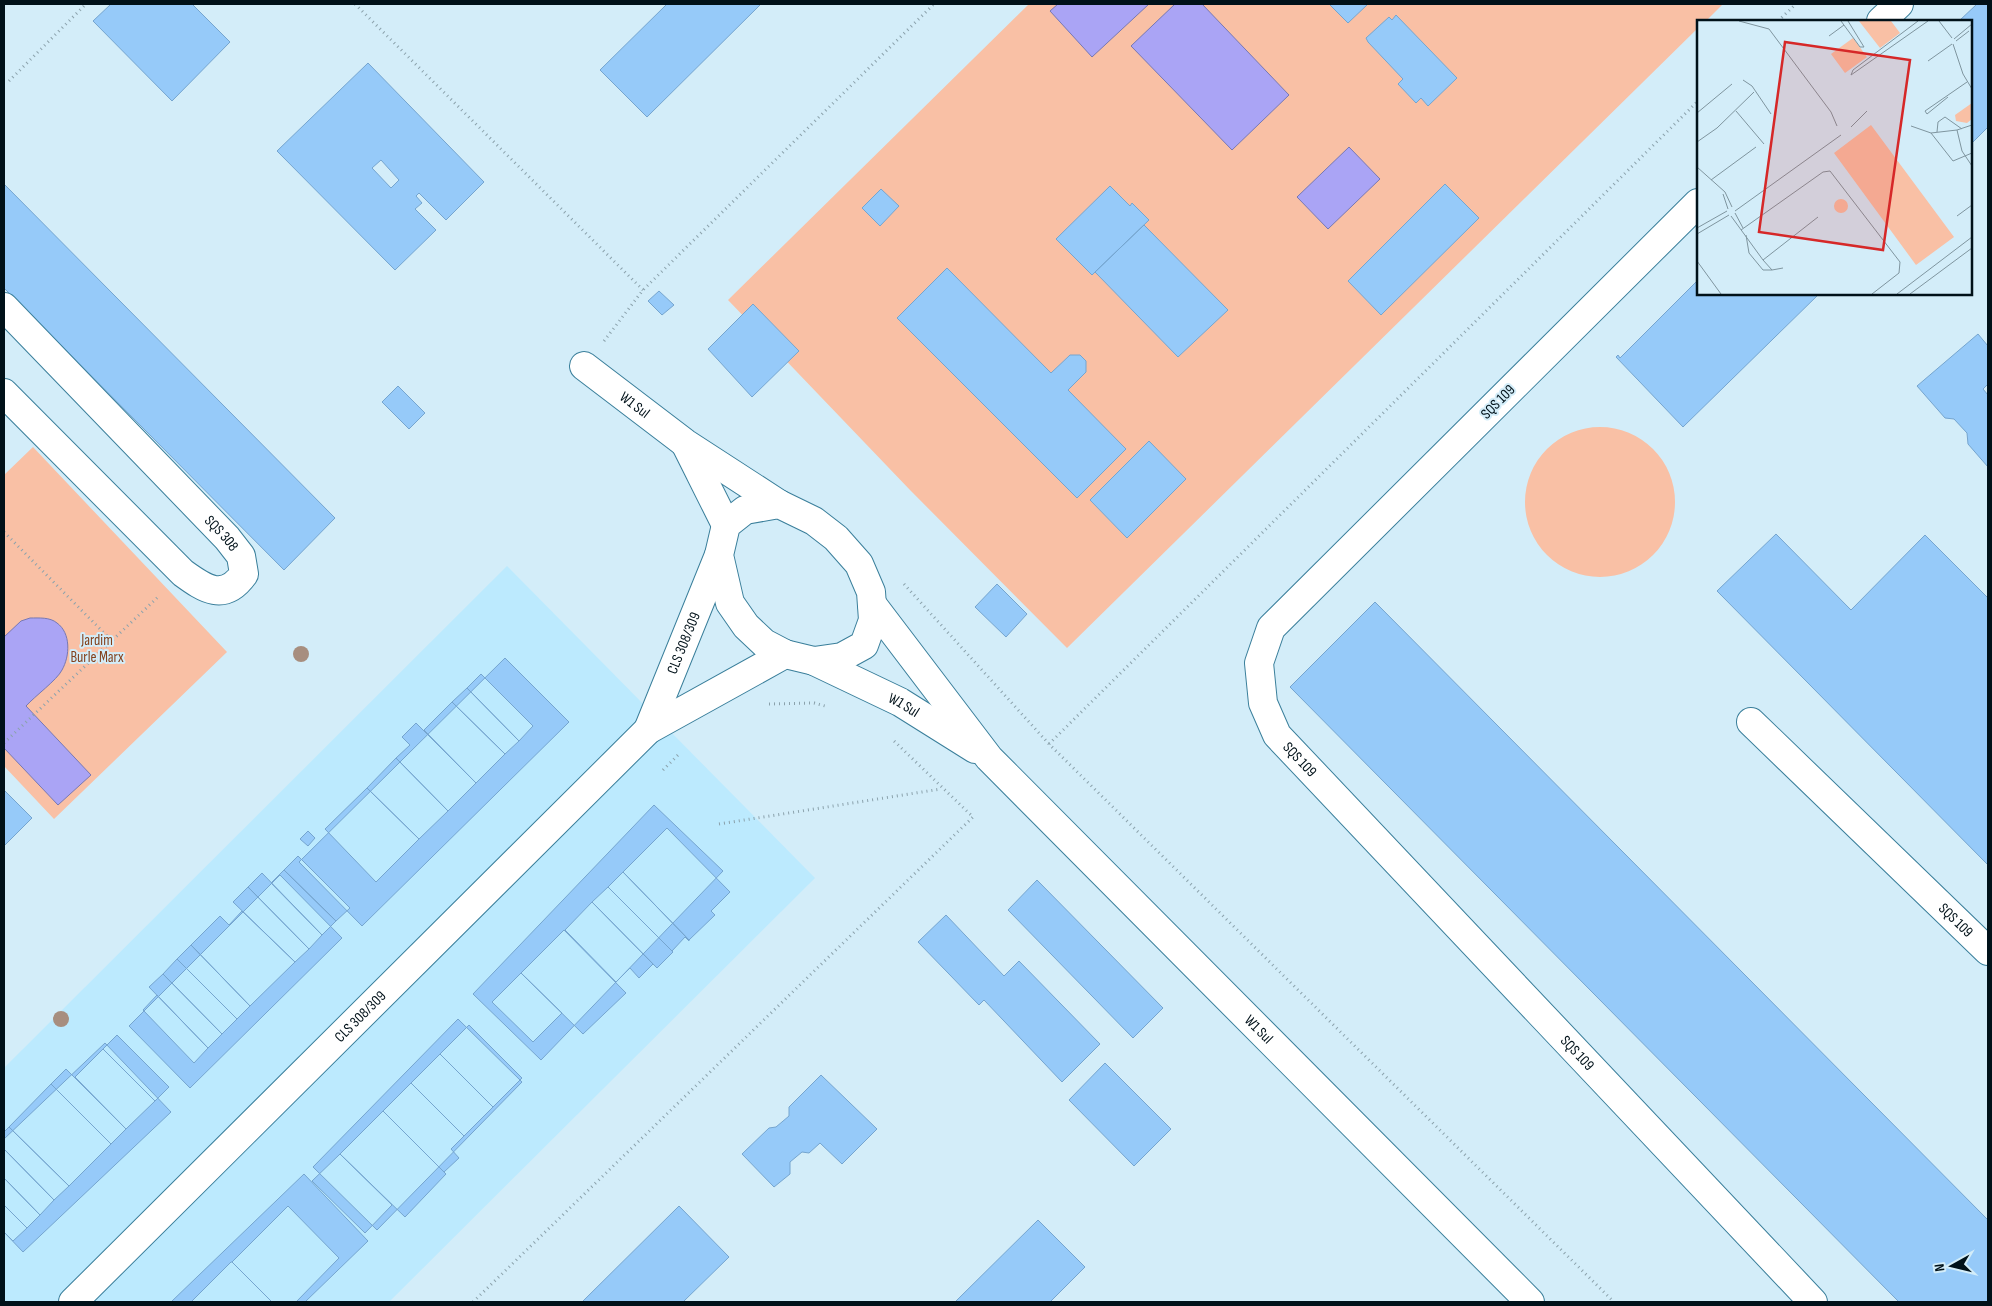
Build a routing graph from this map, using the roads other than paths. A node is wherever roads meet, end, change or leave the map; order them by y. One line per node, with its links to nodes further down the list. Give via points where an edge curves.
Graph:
1 (1899, 4): 2 (street)
2 (1882, 20)
3 (1697, 204): 20 (street, SQS 109, via 1271,628 1259,663 1263,703 1277,735)
4 (4, 307): 6 (street, SQS 308, via 227,538 241,556 244,574 236,585 222,590 204,588 183,573)
5 (584, 366): 7 (street, W1 Sul)
6 (4, 393)
7 (685, 443): 8 (street, W1 Sul); 9 (street, W1 Sul)
8 (779, 504): 9 (street, via 745,510); 11 (street, via 814,521 836,538 859,564 871,592)
9 (726, 525): 10 (street)
10 (719, 555): 12 (street, via 730,603 746,626 764,643); 15 (street, CLS 308/309)
11 (872, 604): 13 (street, via 874,620 864,645 842,657); 16 (street, W1 Sul)
12 (785, 654): 13 (street); 15 (street, CLS 308/309)
13 (814, 661): 16 (street, W1 Sul, via 900,702)
14 (1751, 722): 17 (street, SQS 109)
15 (648, 730): 18 (street, CLS 308/309)
16 (989, 758): 19 (street, W1 Sul)
17 (1988, 951)
18 (73, 1302)
19 (1530, 1302)
20 (1813, 1302)

